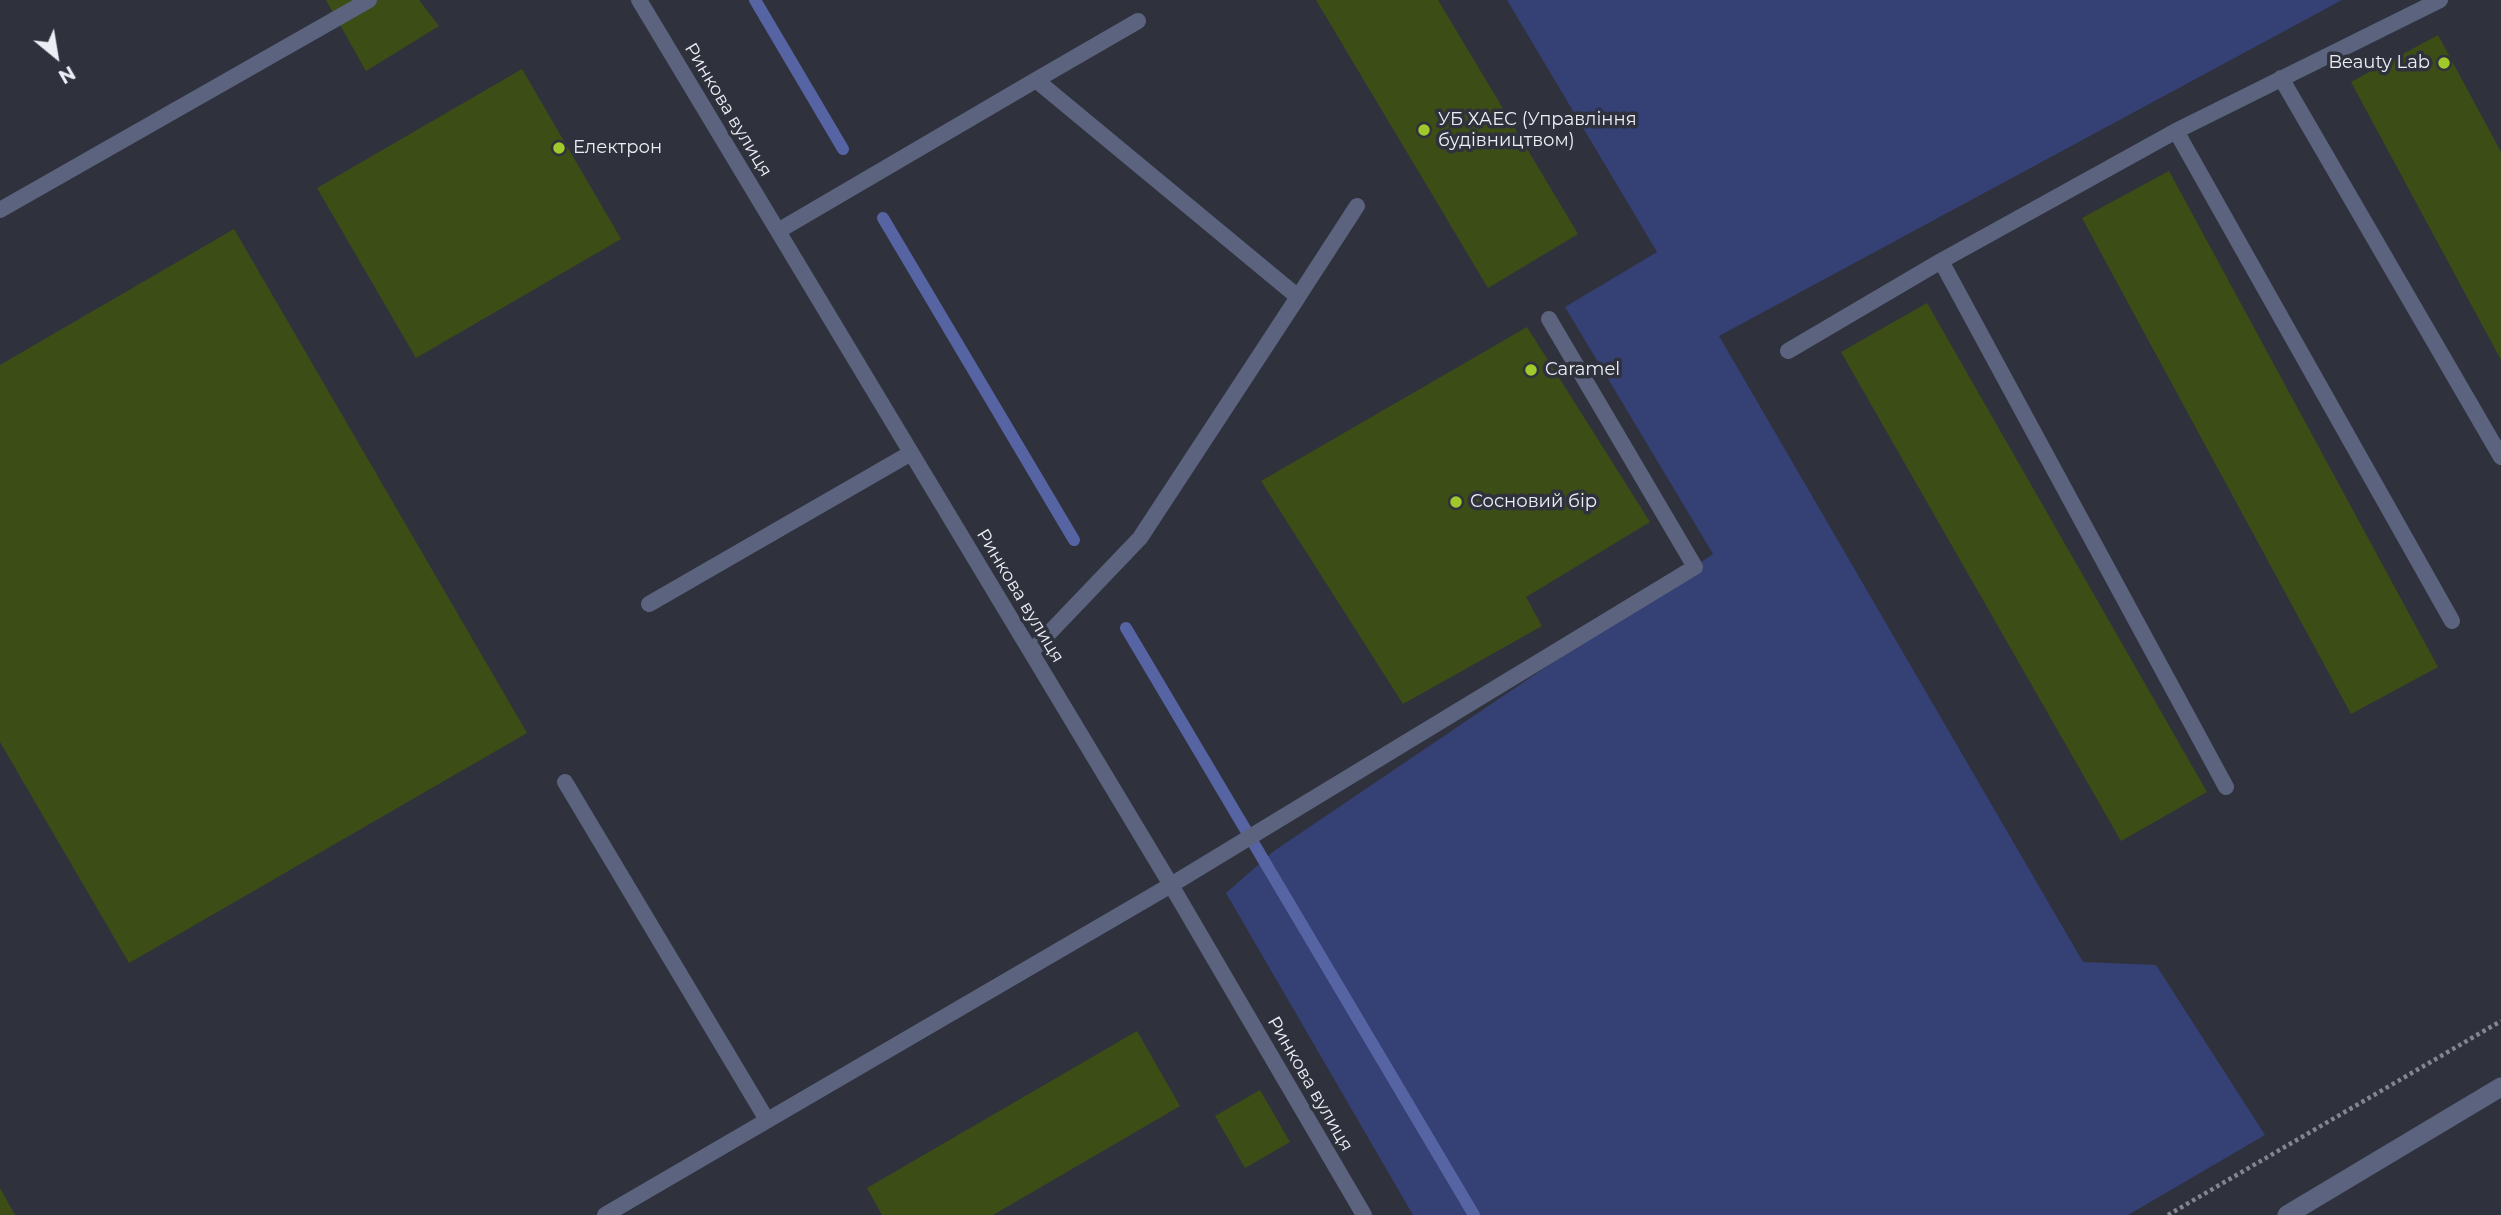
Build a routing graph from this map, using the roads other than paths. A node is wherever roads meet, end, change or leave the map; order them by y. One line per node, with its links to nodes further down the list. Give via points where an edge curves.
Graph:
1 (369, 0): 9 (lane)
2 (639, 0): 10 (lane, Ринкова вулиця)
3 (2440, 0): 5 (lane)
4 (1138, 21): 6 (lane)
5 (2281, 78): 7 (lane); 16 (lane)
6 (1036, 80): 10 (lane); 12 (lane)
7 (2176, 131): 11 (lane); 18 (lane)
8 (1357, 206): 12 (lane)
9 (0, 211)
10 (778, 231): 15 (lane, Ринкова вулиця)
11 (1941, 261): 14 (lane); 21 (lane)
12 (1298, 297): 19 (lane, via 1140,538)
13 (1549, 319): 22 (lane, via 1695,567)
14 (1788, 351)
15 (911, 453): 17 (lane); 19 (lane, Ринкова вулиця)
16 (2501, 457)
17 (649, 604)
18 (2452, 621)
19 (1031, 652): 22 (lane, Ринкова вулиця)
20 (565, 782): 24 (lane)
21 (2226, 787)
22 (1171, 885): 24 (lane); 26 (lane, Ринкова вулиця)
23 (2501, 1087): 27 (street)
24 (766, 1120): 25 (lane)
25 (605, 1215)
26 (1364, 1215)
27 (2287, 1215)

